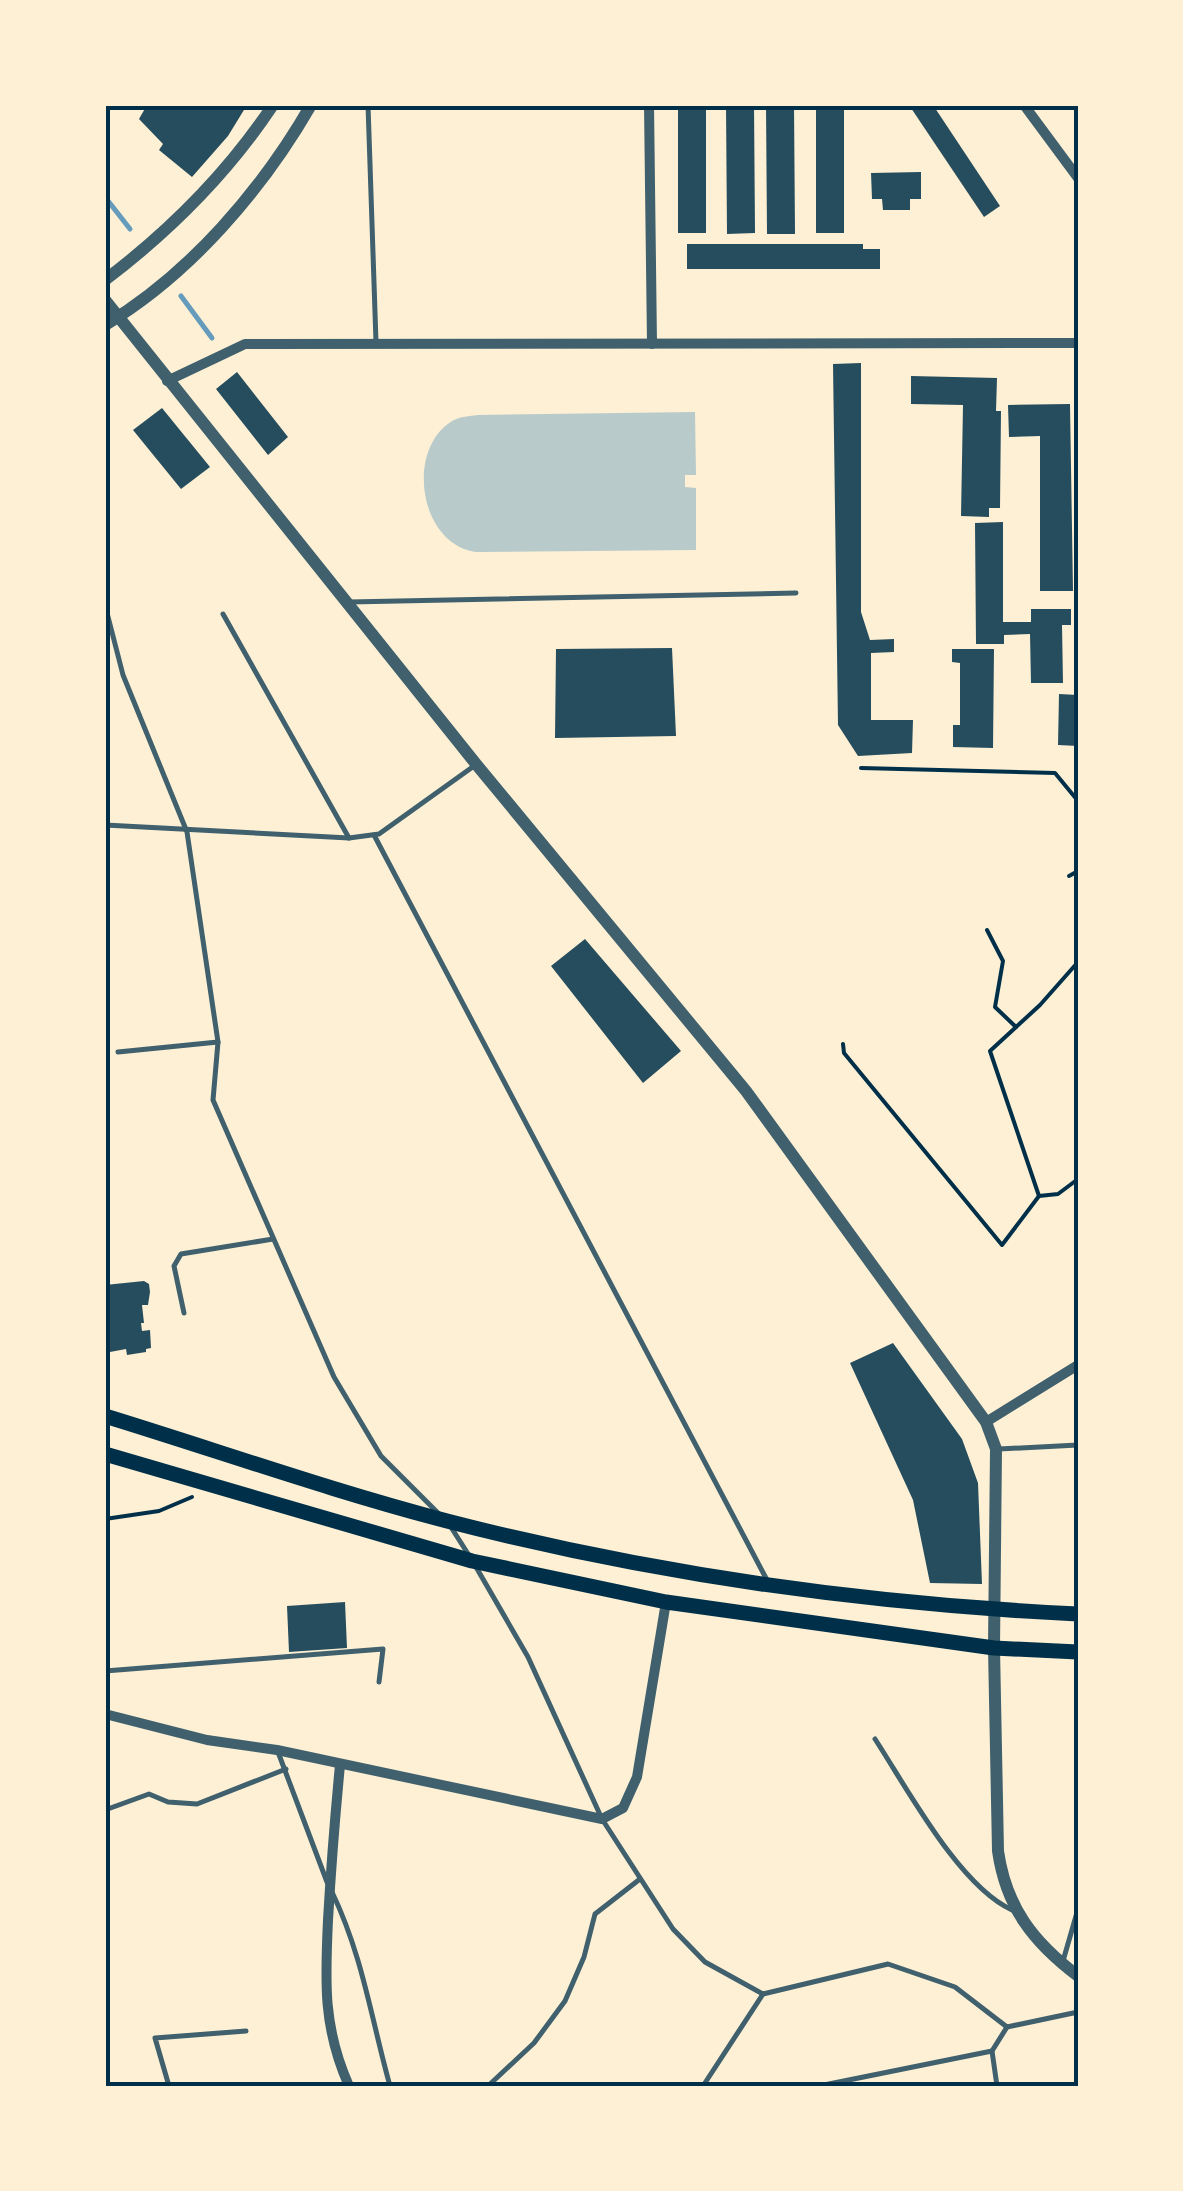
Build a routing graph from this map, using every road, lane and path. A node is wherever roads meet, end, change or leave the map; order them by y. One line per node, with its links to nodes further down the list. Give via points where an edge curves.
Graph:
1 (273, 105): 7 (street, via 182,216)
2 (311, 105): 9 (street, via 223,229)
3 (368, 105): 12 (lane)
4 (650, 105): 13 (street)
5 (1024, 105): 6 (street)
6 (1078, 178)
7 (105, 280)
8 (105, 300): 9 (street)
9 (118, 317): 10 (street); 14 (street)
10 (105, 325)
11 (1078, 343): 13 (street)
12 (376, 344): 13 (street); 14 (street, via 245,344)
13 (652, 344)
14 (167, 381): 16 (street)
15 (796, 593): 16 (lane)
16 (348, 602): 19 (street)
17 (105, 606): 23 (lane, via 123,675)
18 (223, 614): 25 (lane)
19 (476, 764): 24 (lane); 40 (street, via 746,1091)
20 (861, 768): 21 (path, via 1055,773)
21 (1078, 801)
22 (105, 825): 23 (lane)
23 (187, 832): 25 (lane); 31 (lane)
24 (374, 835): 25 (lane); 48 (lane)
25 (350, 838)
26 (1078, 871): 27 (path)
27 (1069, 876)
28 (987, 930): 30 (path, via 1003,962 994,1007)
29 (1078, 962): 30 (path)
30 (1016, 1027): 35 (path, via 990,1051)
31 (218, 1042): 33 (lane); 36 (lane, via 212,1100)
32 (843, 1044): 35 (path, via 1002,1244)
33 (118, 1052)
34 (1078, 1179): 35 (path, via 1058,1194)
35 (1039, 1196)
36 (273, 1239): 37 (lane, via 181,1254 174,1266); 46 (lane, via 334,1377 381,1456)
37 (184, 1313)
38 (1078, 1365): 40 (street)
39 (105, 1416): 46 (main road)
40 (986, 1422): 42 (street)
41 (1078, 1446): 42 (lane)
42 (996, 1448): 50 (street)
43 (105, 1454): 44 (main road)
44 (216, 1486): 45 (path, via 159,1511); 47 (main road)
45 (105, 1520)
46 (447, 1521): 47 (lane); 48 (main road)
47 (472, 1562): 49 (main road); 62 (lane, via 528,1658)
48 (769, 1584): 50 (main road)
49 (666, 1602): 52 (main road); 62 (street, via 632,1795)
50 (995, 1610): 51 (main road); 52 (street)
51 (1078, 1614)
52 (994, 1648): 53 (main road); 66 (street, via 998,1852)
53 (1078, 1652)
54 (105, 1671): 55 (lane, via 383,1650)
55 (379, 1682)
56 (105, 1714): 58 (street)
57 (875, 1739): 66 (lane, via 949,1852 996,1902)
58 (277, 1750): 59 (street); 60 (lane)
59 (340, 1765): 62 (street); 64 (street)
60 (286, 1769): 61 (lane, via 197,1804 149,1794); 64 (lane)
61 (105, 1810)
62 (602, 1819): 63 (lane)
63 (640, 1879): 69 (lane, via 705,1962); 77 (lane, via 595,1914 565,2001 534,2043)
64 (328, 1885): 75 (street, via 328,2026); 76 (lane, via 352,1934)
65 (1078, 1909): 67 (lane)
66 (1015, 1911): 67 (street)
67 (1062, 1964): 68 (street)
68 (1078, 1976)
69 (763, 1994): 71 (lane, via 888,1964 955,1987); 78 (lane)
70 (1078, 2012): 71 (lane)
71 (1007, 2027): 73 (lane)
72 (246, 2031): 74 (lane, via 155,2038)
73 (992, 2052): 79 (lane); 80 (lane)
74 (169, 2086)
75 (350, 2086)
76 (390, 2086)
77 (488, 2086)
78 (703, 2086)
79 (819, 2086)
80 (997, 2086)

